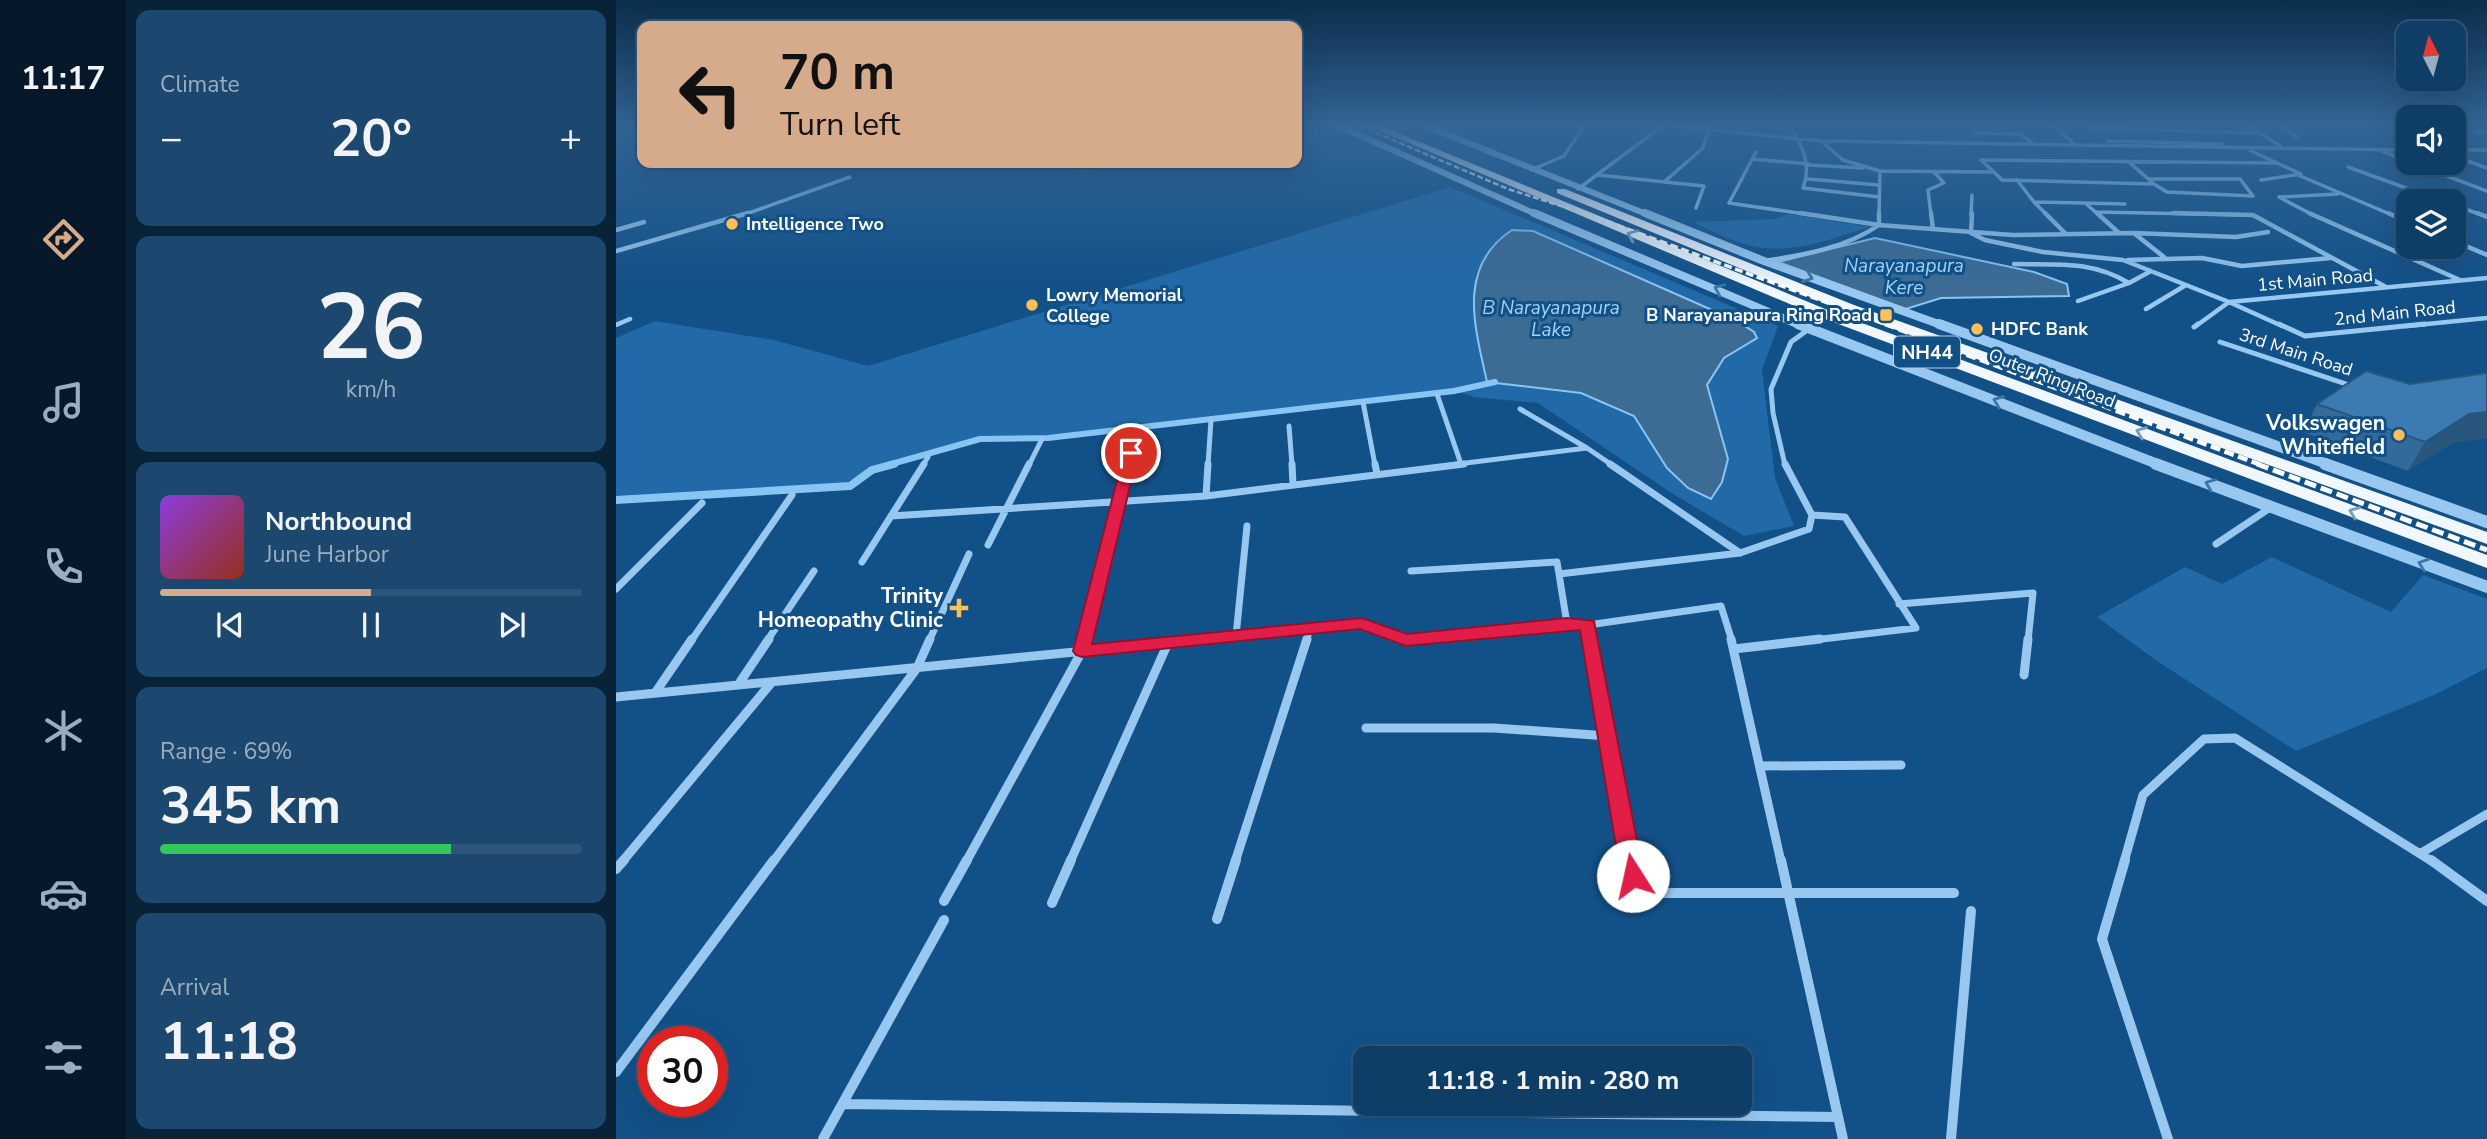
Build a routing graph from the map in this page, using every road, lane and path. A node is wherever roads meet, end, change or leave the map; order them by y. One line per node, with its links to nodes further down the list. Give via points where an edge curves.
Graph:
1 (844, 179): 50 (street, via 724,222)
2 (1458, 179): 70 (street, one-way to 2)
3 (1501, 179): 101 (highway, Outer Ring Road / NH44, one-way to 3, via 1830,316)
4 (1539, 179): 95 (highway, Outer Ring Road / NH44, via 1850,308)
5 (1554, 179): 26 (street)
6 (1593, 179): 26 (street)
7 (1633, 179): 24 (street)
8 (1667, 179): 24 (street)
9 (1740, 179): 41 (street, via 1730,203)
10 (1808, 179): 31 (street, via 1802,188)
11 (1810, 179): 25 (street)
12 (1879, 179): 25 (street)
13 (1941, 179): 42 (street, via 1944,183 1928,190)
14 (2001, 179): 21 (street)
15 (2233, 179): 23 (street)
16 (2240, 179): 23 (street, via 2253,196 2167,192)
17 (2267, 179): 22 (street)
18 (2307, 179): 29 (street)
19 (2382, 179): 27 (street)
20 (2456, 179): 28 (street)
21 (2017, 180): 23 (street); 32 (street)
22 (2261, 180)
23 (2152, 181)
24 (1664, 182): 35 (street, via 1704,186)
25 (1879, 184): 31 (street)
26 (1578, 189): 55 (street)
27 (2409, 189)
28 (2487, 191)
29 (2338, 194): 38 (street); 59 (street, via 2279,197)
30 (1972, 195): 45 (street)
31 (1879, 197): 41 (street)
32 (2034, 202): 33 (street); 48 (street)
33 (2085, 203): 34 (street); 37 (street)
34 (2125, 204)
35 (1696, 208)
36 (2466, 210): 39 (street)
37 (2095, 212): 46 (street); 53 (street, via 2253,215)
38 (2396, 217)
39 (2487, 218)
40 (644, 222): 43 (street)
41 (1879, 225): 42 (street); 55 (street, via 1872,232 1825,248)
42 (1933, 229): 45 (street)
43 (616, 230)
44 (2268, 232): 47 (street, via 2236,237)
45 (1971, 233): 48 (street); 54 (street, via 2043,252)
46 (2119, 233): 47 (street); 48 (street)
47 (2134, 233): 52 (street)
48 (2066, 234)
49 (2466, 246): 51 (street)
50 (616, 251)
51 (2487, 255)
52 (2165, 257): 53 (street, via 2242,266); 54 (street)
53 (2332, 258): 62 (street)
54 (2123, 260): 57 (street, 1st Main Road)
55 (1764, 261): 93 (street, one-way to 93)
56 (2014, 264): 60 (street, via 2077,265 2107,270)
57 (2151, 271): 60 (street); 61 (street, 1st Main Road)
58 (2487, 278): 59 (street, 1st Main Road)
59 (2460, 280): 62 (street, 1st Main Road)
60 (2129, 283): 63 (street)
61 (2186, 285): 64 (street, 1st Main Road); 65 (street)
62 (2387, 287): 64 (street, 1st Main Road)
63 (2078, 301)
64 (2229, 302): 66 (street, 2nd Main Road, via 2305,336); 69 (street)
65 (2146, 309)
66 (2487, 318)
67 (630, 319): 68 (street)
68 (616, 325)
69 (2194, 327)
70 (1809, 329): 90 (street, one-way to 70); 91 (street, via 1791,342 1771,389 1785,465)
71 (2220, 342): 72 (street, 3rd Main Road)
72 (2357, 387)
73 (1437, 394): 82 (street)
74 (1363, 402): 83 (street)
75 (1520, 409): 80 (street)
76 (1211, 420): 86 (street)
77 (1289, 426): 84 (street)
78 (1137, 428): 88 (street)
79 (1042, 439): 89 (street)
80 (1587, 448): 82 (street); 98 (street)
81 (928, 457): 92 (street)
82 (1461, 464): 83 (street)
83 (1377, 474): 84 (street)
84 (1293, 485): 86 (street)
85 (792, 495): 119 (street)
86 (1206, 496): 88 (street)
87 (702, 503): 106 (street)
88 (1120, 503): 89 (street); 114 (street)
89 (1007, 508): 92 (street); 97 (street)
90 (2270, 508): 96 (street); 105 (street, one-way to 90)
91 (1812, 515): 98 (street, via 1809,529); 107 (street, via 1845,517)
92 (891, 516): 100 (street)
93 (2487, 522)
94 (1247, 526): 111 (street)
95 (2487, 538)
96 (2216, 544)
97 (988, 545)
98 (1740, 553): 104 (street)
99 (969, 554): 115 (street)
100 (862, 562)
101 (2487, 562)
102 (1411, 570): 104 (street, via 1557,562)
103 (814, 571): 118 (street)
104 (1559, 574): 108 (street)
105 (2487, 587)
106 (616, 589)
107 (1899, 604): 113 (street, via 1916,628); 116 (street, via 2033,593)
108 (1567, 624): 109 (street); 110 (street, via 1406,640 1362,624)
109 (1588, 625): 113 (street, via 1721,606); 122 (street)
110 (1310, 629): 111 (street); 134 (street)
111 (1236, 636): 112 (street)
112 (1168, 643): 114 (street); 132 (street)
113 (1734, 649): 124 (street)
114 (1082, 651): 115 (street); 130 (street)
115 (917, 667): 117 (street); 136 (street)
116 (2024, 675)
117 (772, 682): 118 (street); 127 (street)
118 (738, 685): 119 (street)
119 (654, 693): 120 (street)
120 (616, 697)
121 (1366, 728): 122 (street, via 1494,728)
122 (1608, 736): 129 (street, via 1633,876 1640,888 1655,893)
123 (1900, 765): 124 (street)
124 (1761, 766): 129 (street)
125 (2487, 814): 126 (street)
126 (2421, 853): 131 (street); 142 (street, via 2235,738 2204,739 2143,795 2102,939)
127 (616, 869)
128 (1954, 893): 129 (street)
129 (1788, 895): 138 (street)
130 (944, 901)
131 (2487, 901)
132 (1052, 903)
133 (1971, 911): 141 (street)
134 (1217, 919)
135 (944, 920): 137 (street)
136 (616, 1072)
137 (844, 1104): 138 (street); 139 (street)
138 (1838, 1117): 140 (street)
139 (823, 1139)
140 (1843, 1139)
141 (1951, 1139)
142 (2168, 1139)

